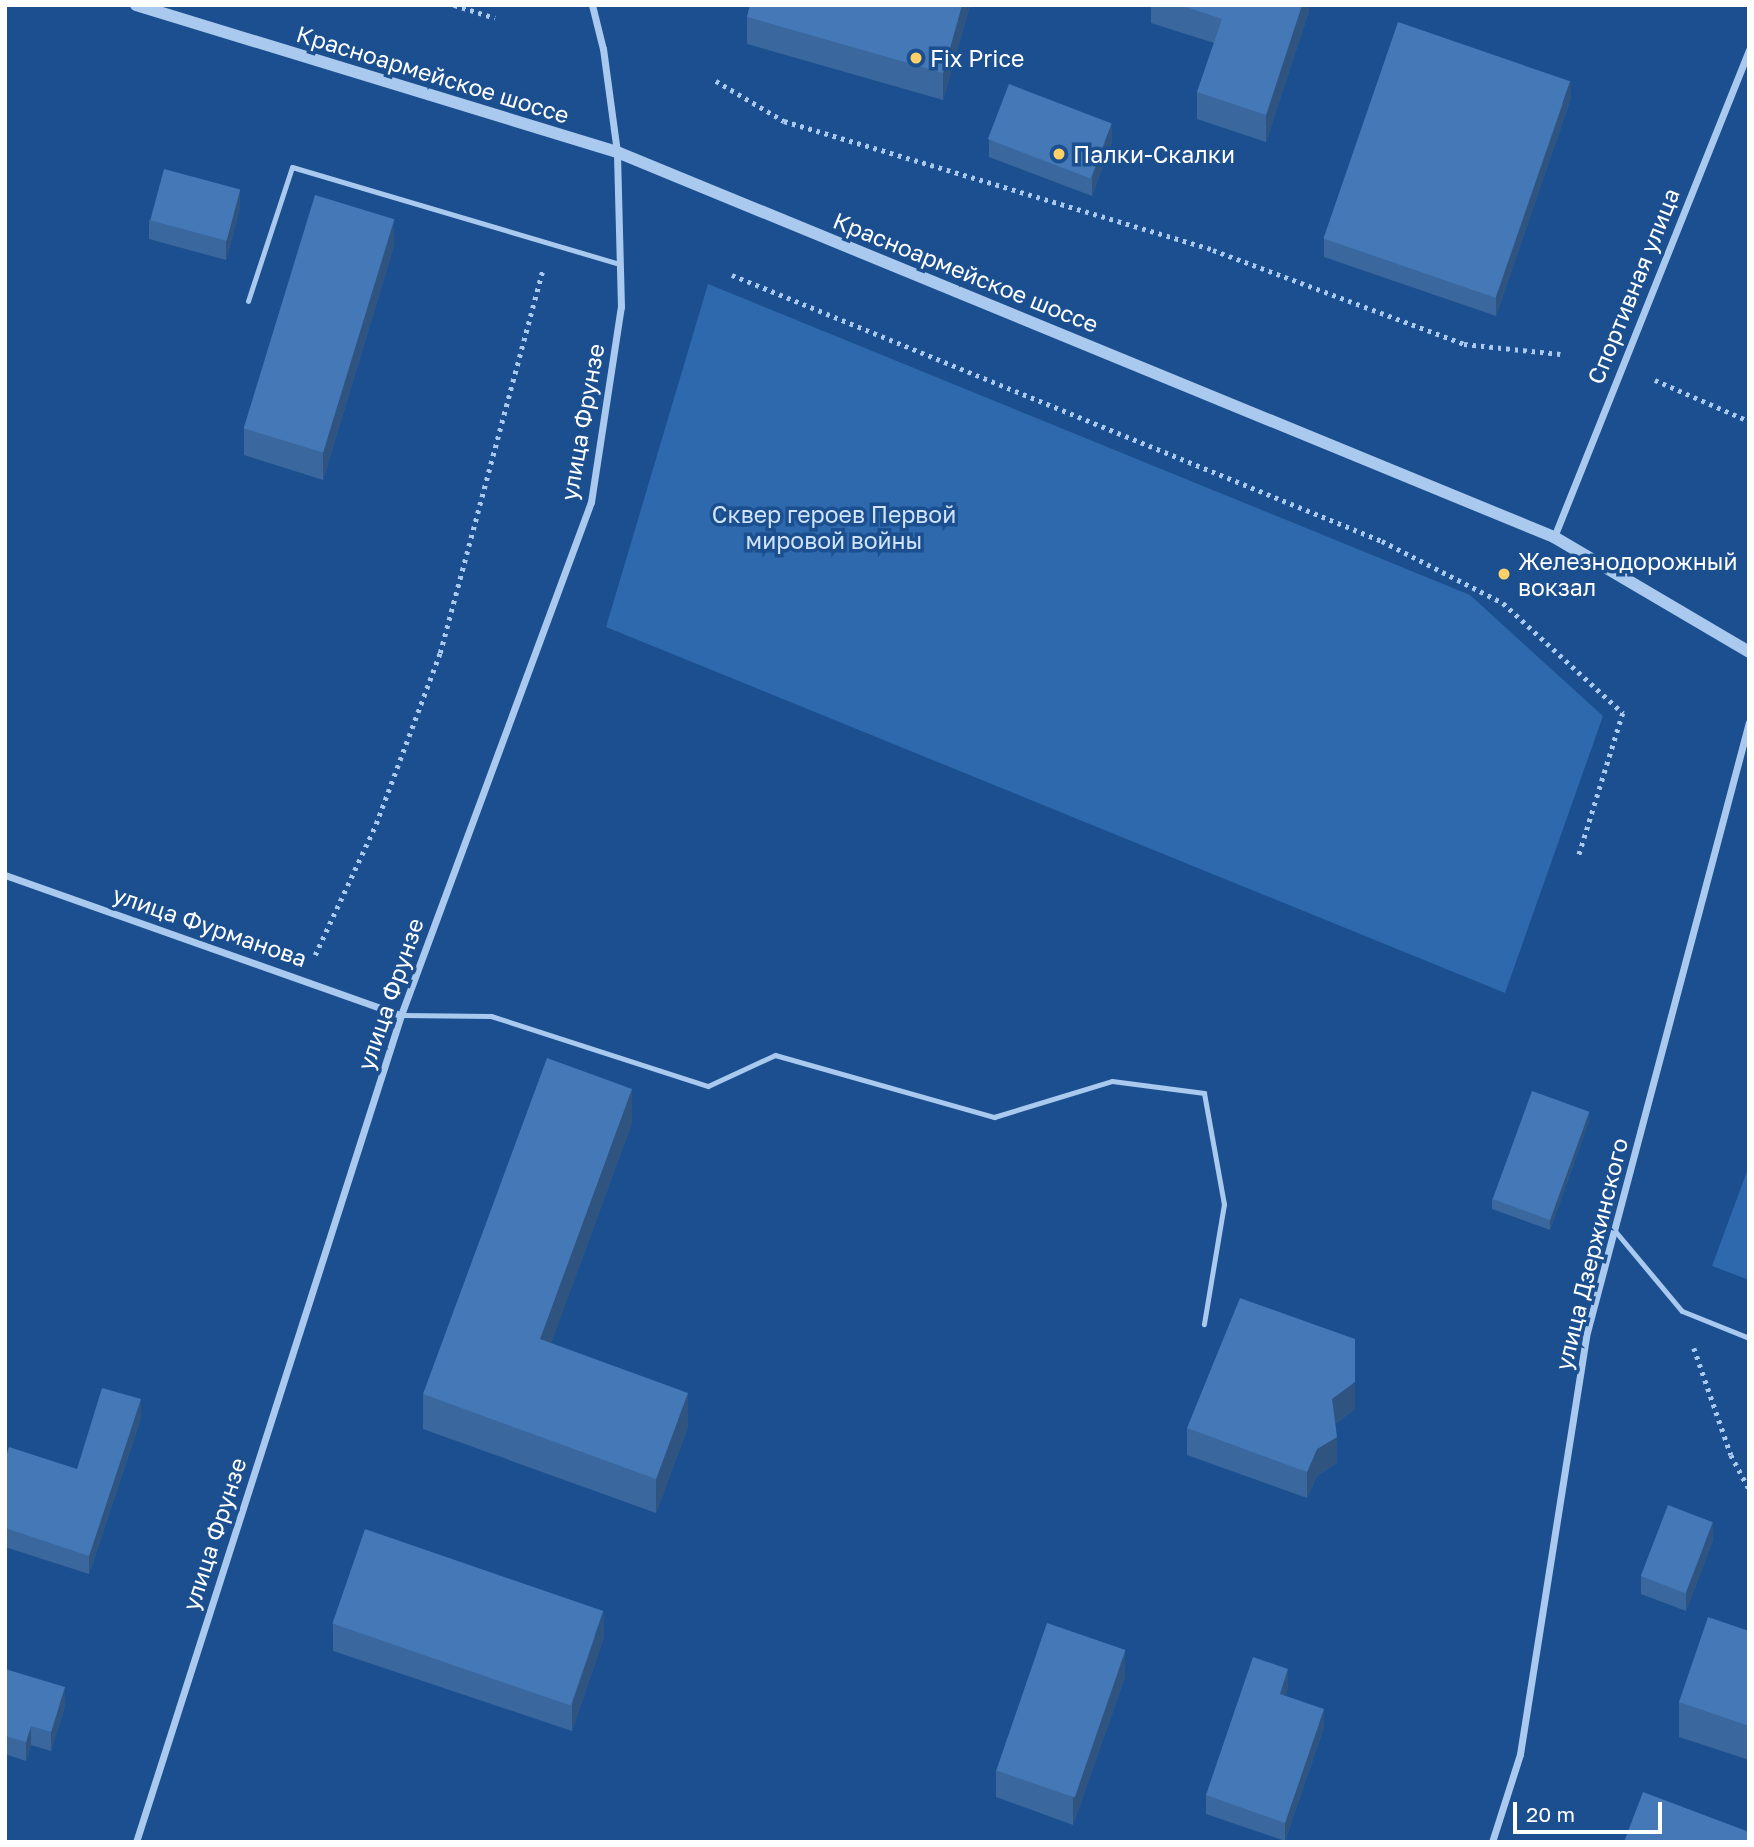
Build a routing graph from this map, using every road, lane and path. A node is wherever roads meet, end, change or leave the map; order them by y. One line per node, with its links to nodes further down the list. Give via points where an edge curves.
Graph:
1 (136, 5): 7 (street, Красноармейское шоссе)
2 (454, 5): 4 (path)
3 (592, 5): 7 (street, улица Фрунзе)
4 (495, 18)
5 (1749, 50): 15 (street, Спортивная улица)
6 (716, 81): 12 (path, via 784,121 1213,250 1464,344)
7 (617, 152): 9 (street, улица Фрунзе); 15 (street, Красноармейское шоссе)
8 (548, 245): 9 (lane); 11 (lane, via 292,167); 20 (path, via 440,653 376,824)
9 (619, 264): 21 (street, улица Фрунзе, via 621,307 591,502)
10 (732, 275): 18 (path, via 1382,541 1503,603 1623,713)
11 (248, 300)
12 (1560, 354)
13 (1654, 380): 14 (path)
14 (1749, 421)
15 (1554, 537): 16 (street, Красноармейское шоссе)
16 (1749, 652)
17 (1749, 722): 22 (street, улица Дзержинского)
18 (1578, 858)
19 (5, 875): 20 (street, улица Фурманова)
20 (303, 980): 21 (street, улица Фурманова)
21 (401, 1015): 24 (lane, via 491,1016 708,1086 775,1055 994,1117 1112,1081 1204,1093 1224,1204); 27 (street, улица Фрунзе)
22 (1615, 1231): 23 (lane); 28 (street, улица Дзержинского, via 1586,1336 1520,1754)
23 (1682, 1311): 25 (lane); 26 (path, via 1731,1455)
24 (1204, 1324)
25 (1749, 1338)
26 (1749, 1489)
27 (136, 1842)
28 (1492, 1842)

